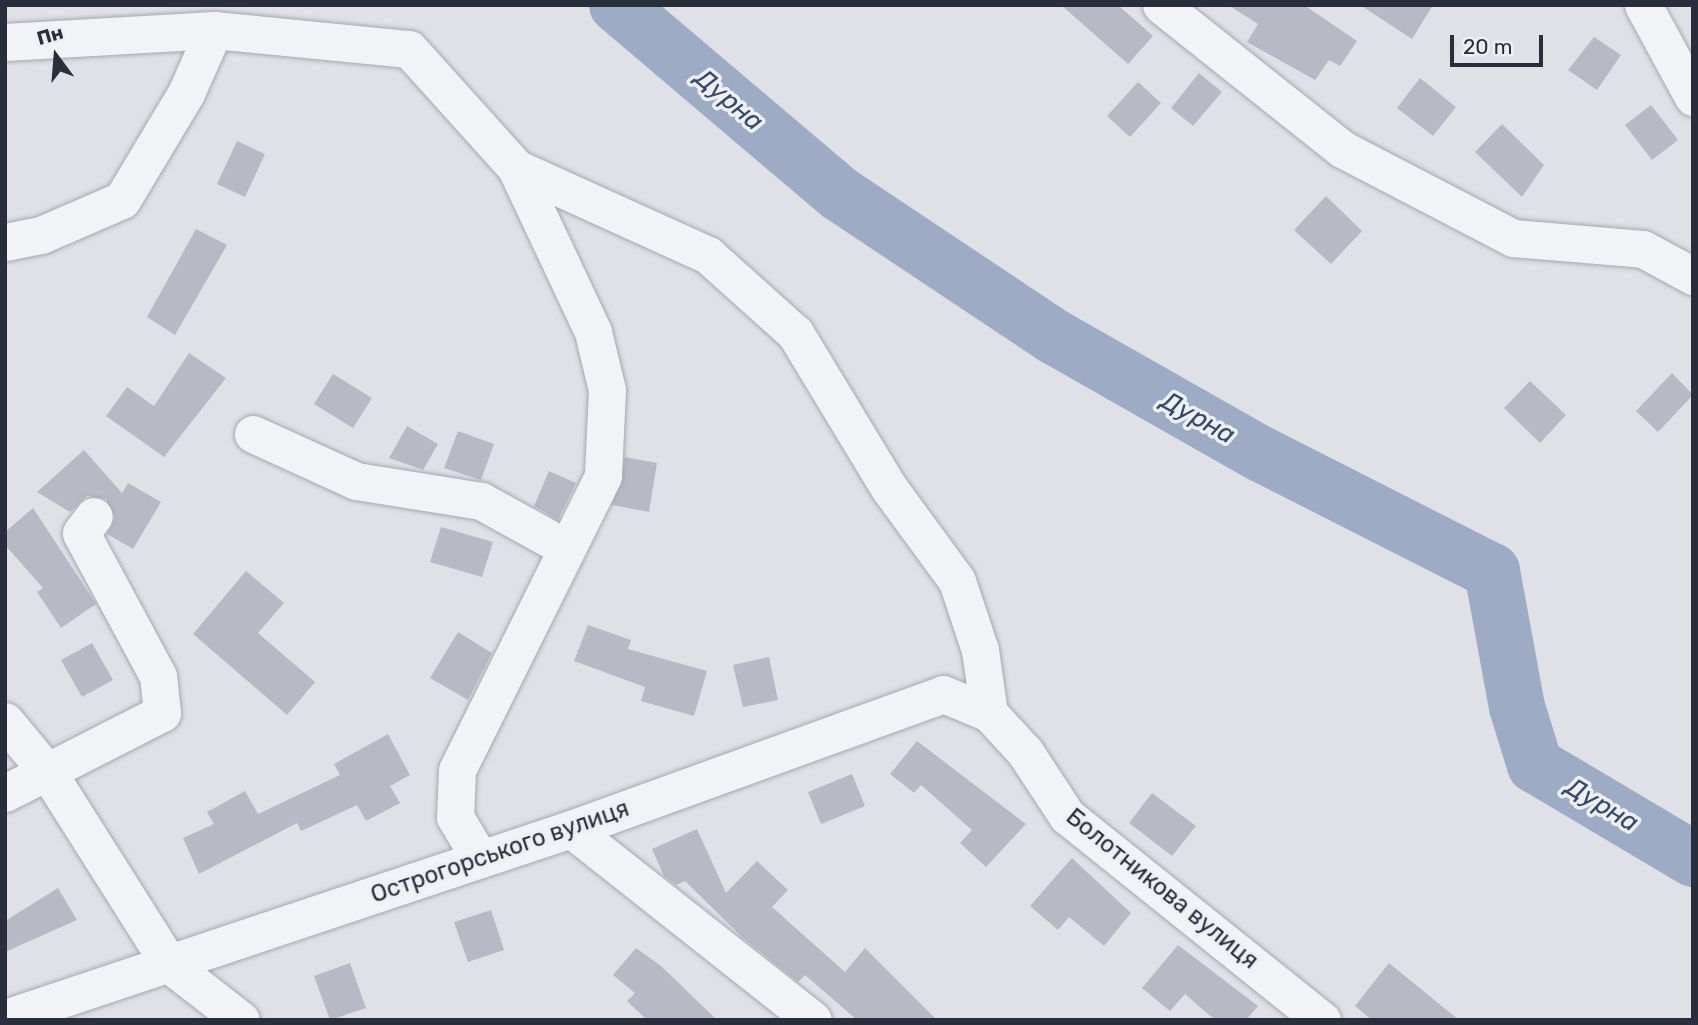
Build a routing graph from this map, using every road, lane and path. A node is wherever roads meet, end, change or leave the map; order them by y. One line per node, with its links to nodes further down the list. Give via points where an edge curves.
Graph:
1 (1161, 5): 8 (street, via 1342,149 1513,238 1643,249)
2 (1643, 5): 5 (street)
3 (214, 30): 4 (street); 6 (street, via 409,49); 7 (street, via 186,93 122,200 41,235)
4 (5, 42)
5 (1693, 97)
6 (516, 168): 11 (street, via 593,332 607,390 603,476); 12 (street, via 708,255 795,333 889,488 957,581 980,650)
7 (5, 242)
8 (1693, 276)
9 (253, 434): 11 (street, via 356,481 481,501)
10 (94, 516): 14 (street, via 81,533 158,676 162,713)
11 (566, 548): 17 (street, via 457,770 455,817)
12 (989, 713): 16 (street, Острогорського вулиця, via 943,694); 22 (street, Болотникова вулиця, via 1025,752 1067,816)
13 (5, 721): 14 (street)
14 (49, 774): 15 (street); 18 (street)
15 (5, 793)
16 (571, 830): 17 (street, Острогорського вулиця); 21 (street)
17 (480, 859): 18 (street, Острогорського вулиця)
18 (169, 964): 19 (street, Острогорського вулиця); 20 (street)
19 (5, 1018)
20 (241, 1020)
21 (813, 1020)
22 (1322, 1020)

